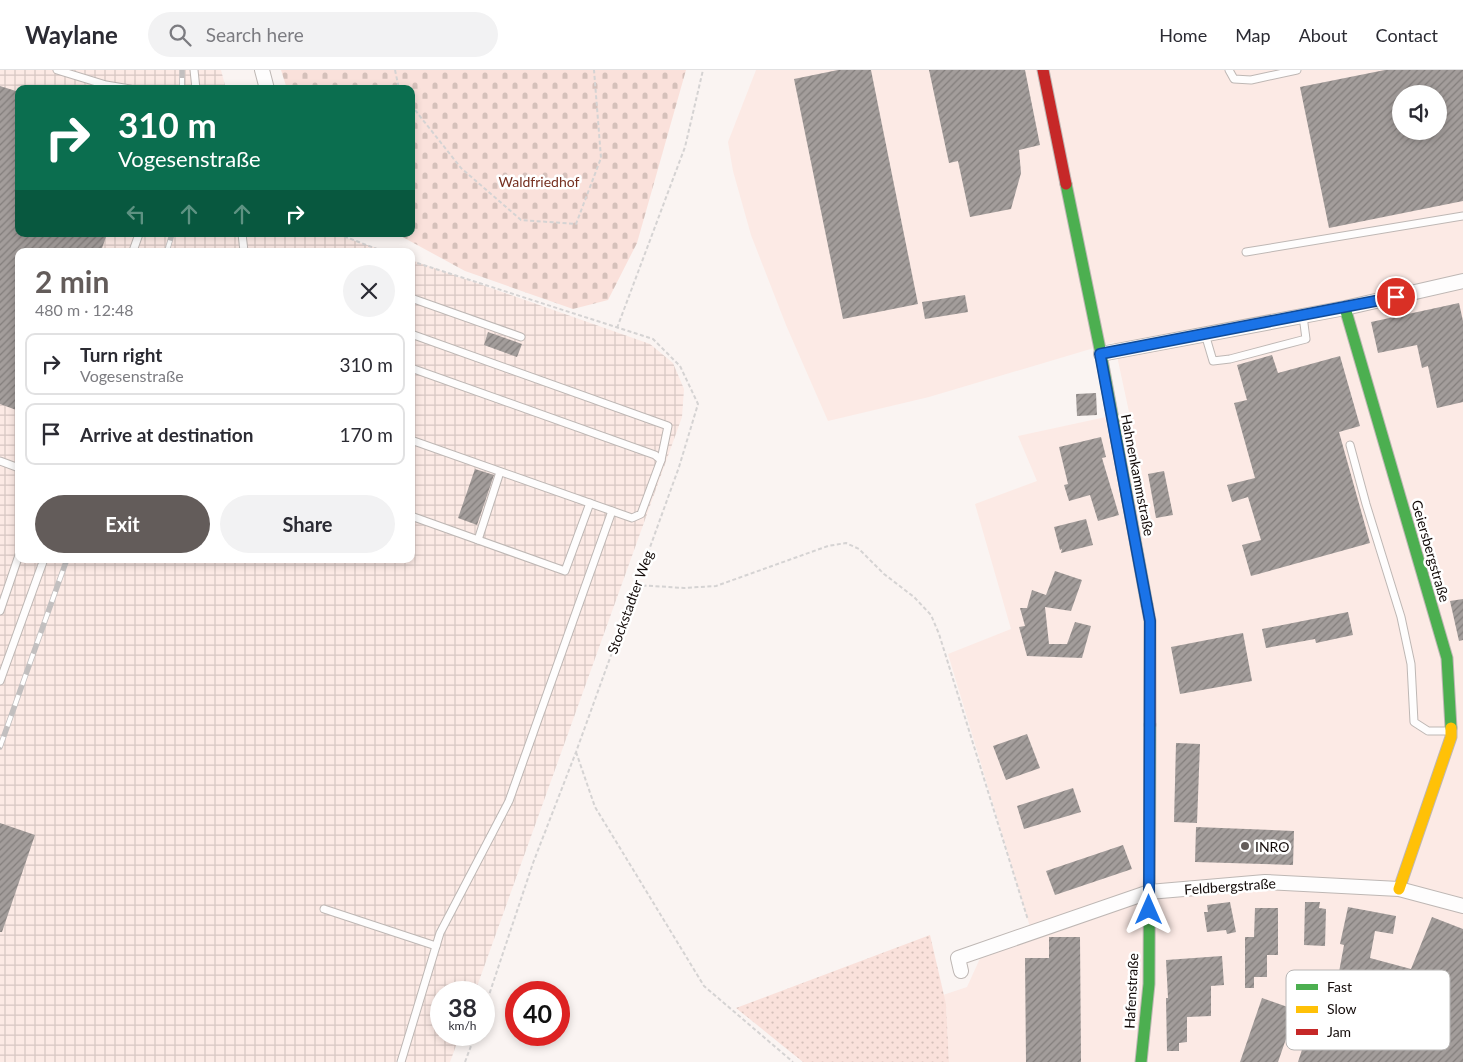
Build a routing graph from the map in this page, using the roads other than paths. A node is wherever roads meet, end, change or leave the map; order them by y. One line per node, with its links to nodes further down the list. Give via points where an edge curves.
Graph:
1 (57, 70): 7 (lane)
2 (194, 70): 8 (lane)
3 (262, 70): 9 (street)
4 (1043, 70): 19 (street, Hahnenkammstraße)
5 (1229, 70): 6 (lane, via 1234,79 1251,80)
6 (1297, 70)
7 (103, 85)
8 (196, 85)
9 (266, 85)
10 (1463, 216): 11 (lane)
11 (1246, 252)
12 (1463, 281): 14 (street)
13 (415, 299): 18 (lane)
14 (1345, 308): 15 (street); 35 (street, Geiersbergstraße, via 1447,658)
15 (1303, 316): 16 (street); 16 (lane, via 1306,339 1230,359 1213,361)
16 (1205, 334): 19 (street)
17 (415, 335): 23 (lane, via 668,426)
18 (521, 337)
19 (1100, 354): 37 (street, Hahnenkammstraße, via 1150,621)
20 (415, 369): 23 (lane, via 655,455)
21 (415, 441): 26 (lane)
22 (1350, 445): 35 (lane, via 1401,617 1411,664 1414,722 1428,731)
23 (660, 460): 28 (lane, via 641,514 632,518)
24 (0, 461): 25 (lane)
25 (15, 467)
26 (500, 472): 27 (lane); 30 (lane)
27 (590, 504): 28 (lane); 30 (lane, via 565,571)
28 (612, 511): 40 (lane, via 509,801)
29 (415, 517): 30 (lane)
30 (478, 540)
31 (16, 563): 33 (lane)
32 (43, 563): 34 (lane)
33 (0, 611)
34 (0, 681)
35 (1451, 731): 36 (street, Geiersbergstraße)
36 (1399, 889): 37 (street, Feldbergstraße, via 1265,882); 38 (street, Feldbergstraße)
37 (1149, 892): 41 (street, Feldbergstraße, via 958,958); 43 (street, Hafenstraße, via 1149,984)
38 (1463, 906)
39 (324, 909): 40 (lane)
40 (436, 946): 42 (lane)
41 (961, 970)
42 (400, 1062)
43 (1141, 1062)

